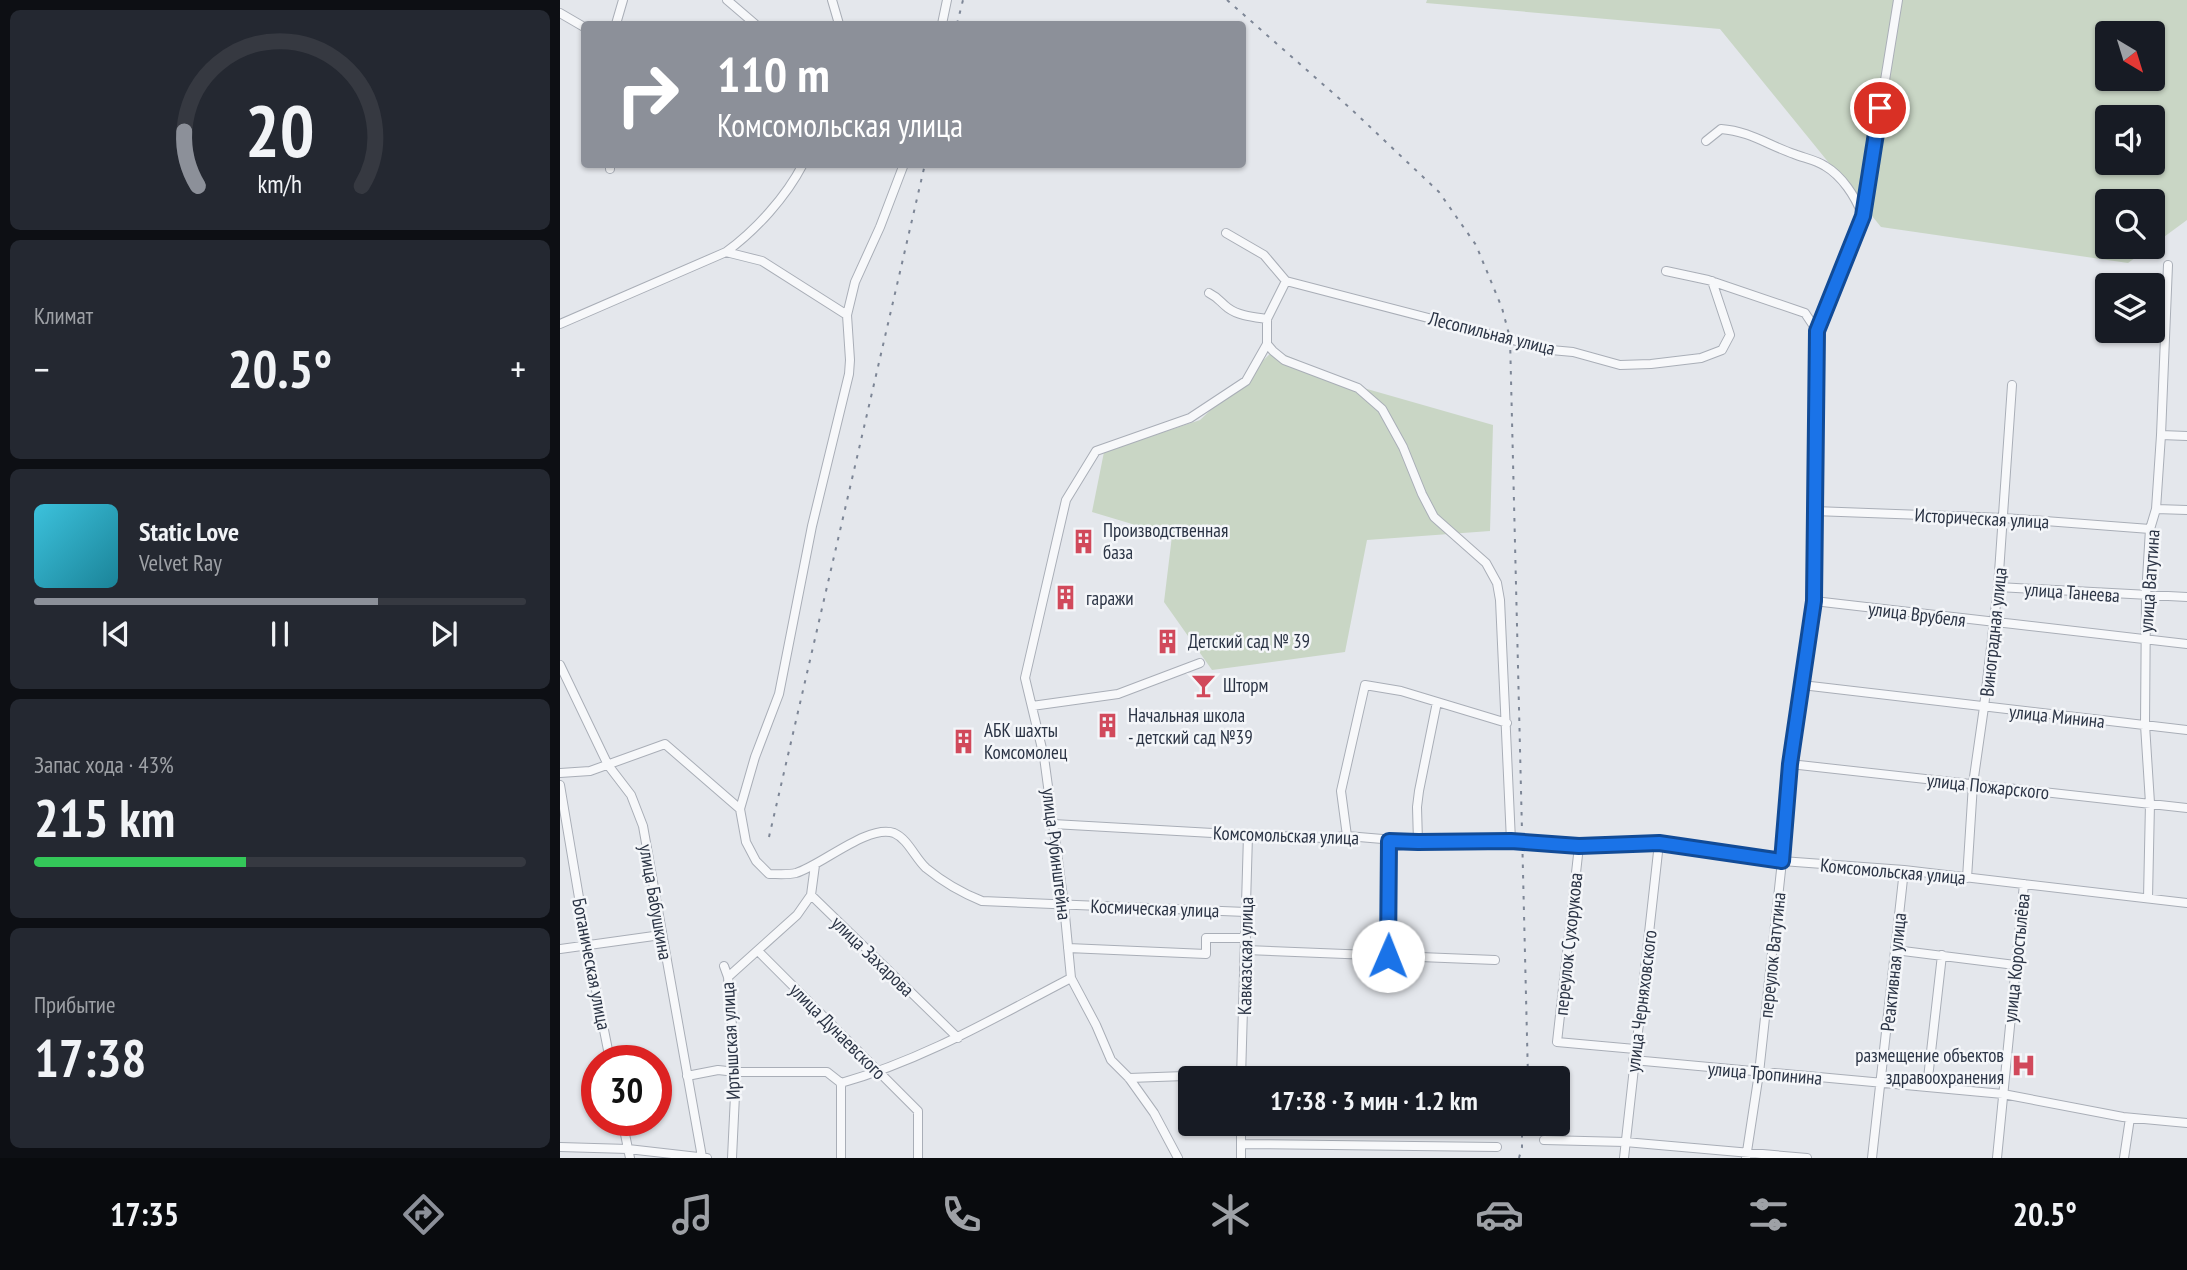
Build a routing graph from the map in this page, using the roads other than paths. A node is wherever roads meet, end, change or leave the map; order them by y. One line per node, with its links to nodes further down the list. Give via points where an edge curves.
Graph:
1 (623, 0): 7 (street)
2 (727, 0): 8 (street)
3 (832, 0): 9 (street)
4 (947, 0): 10 (street)
5 (1898, 0): 15 (street, переулок Ватутина)
6 (560, 13): 11 (street)
7 (617, 21)
8 (751, 21)
9 (838, 21)
10 (943, 21)
11 (581, 25)
12 (1706, 141): 15 (street, via 1721,129 1741,130 1825,165 1856,199)
13 (801, 168): 17 (street, via 764,217)
14 (902, 168): 23 (street, via 855,282)
15 (1863, 216): 26 (street, переулок Ватутина)
16 (1226, 233): 20 (street, via 1264,255)
17 (726, 252): 23 (street, via 762,261); 25 (street)
18 (2168, 265): 29 (street, улица Ватутина)
19 (1666, 271): 21 (street)
20 (1286, 281): 21 (street, Лесопильная улица, via 1620,365 1701,358 1722,350 1730,335); 24 (street)
21 (1712, 281): 26 (street, via 1805,313)
22 (1209, 293): 24 (street, via 1242,316)
23 (847, 315): 59 (street, via 850,360 844,396 812,526 779,694)
24 (1266, 319): 27 (street)
25 (560, 324)
26 (1817, 331): 33 (street, переулок Ватутина)
27 (1268, 344): 47 (street, улица Рубинштейна, via 1246,381 1190,418 1096,451 1066,500 1025,678); 49 (street, via 1284,360 1358,388 1382,409 1434,517 1486,563 1500,600)
28 (2012, 385): 34 (street, Виноградная улица)
29 (2161, 435): 30 (street); 31 (street, улица Ватутина)
30 (2187, 436)
31 (2156, 509): 32 (street); 35 (street, улица Ватутина)
32 (2187, 510)
33 (1814, 511): 34 (street, Историческая улица); 39 (street, переулок Ватутина)
34 (2004, 518): 35 (street, Историческая улица); 36 (street, Виноградная улица)
35 (2150, 529): 37 (street, улица Ватутина)
36 (1998, 587): 37 (street, улица Танеева); 40 (street, Виноградная улица)
37 (2146, 596): 38 (street, улица Танеева); 41 (street, улица Ватутина)
38 (2187, 597)
39 (1814, 601): 40 (street, улица Врубеля); 45 (street, переулок Ватутина)
40 (1993, 622): 41 (street, улица Врубеля); 48 (street, Виноградная улица)
41 (2144, 639): 42 (street, улица Врубеля); 50 (street, улица Ватутина)
42 (2187, 644)
43 (1200, 663): 47 (street, via 1118,694)
44 (560, 665): 53 (street, улица Бабушкина)
45 (1802, 685): 48 (street, улица Минина); 52 (street, переулок Ватутина)
46 (1437, 702): 49 (street); 62 (street, via 1365,685 1342,791); 65 (street, via 1419,791)
47 (1032, 706): 60 (street, улица Рубинштейна)
48 (1984, 708): 50 (street, улица Минина); 55 (street, Виноградная улица)
49 (1507, 723): 64 (street)
50 (2146, 725): 51 (street, улица Минина); 57 (street, улица Ватутина)
51 (2187, 730)
52 (1790, 764): 55 (street, улица Пожарского); 68 (street, переулок Ватутина)
53 (608, 765): 54 (street); 59 (street, via 664,744); 78 (street, улица Бабушкина, via 631,795 643,826)
54 (560, 773)
55 (1973, 784): 57 (street, улица Пожарского); 71 (street, Виноградная улица)
56 (560, 785): 80 (street, Ботаническая улица)
57 (2150, 803): 58 (street, улица Пожарского); 74 (street, улица Ватутина)
58 (2187, 808)
59 (740, 809): 69 (street, via 746,842 769,874 793,874)
60 (1053, 824): 61 (street, Комсомольская улица); 76 (street, улица Рубинштейна)
61 (1248, 835): 62 (street, Комсомольская улица); 77 (street, Кавказская улица)
62 (1347, 836): 63 (street, Комсомольская улица)
63 (1389, 841): 65 (street, Комсомольская улица); 87 (street)
64 (1511, 841): 65 (street, Комсомольская улица); 67 (street, Комсомольская улица)
65 (1418, 842)
66 (1659, 843): 67 (street, Комсомольская улица); 68 (street, Комсомольская улица); 95 (street, улица Черняховского)
67 (1579, 846): 95 (street, переулок Сухорукова, via 1557,1042)
68 (1782, 861): 70 (street, Комсомольская улица); 100 (street, переулок Ватутина)
69 (815, 864): 73 (street); 76 (street, Космическая улица, via 867,835 885,831 898,835 926,868 963,894 982,901)
70 (1903, 870): 71 (street, Комсомольская улица); 84 (street, Реактивная улица)
71 (1967, 878): 72 (street, Комсомольская улица)
72 (2024, 884): 74 (street, Комсомольская улица); 90 (street, улица Коростылёва)
73 (811, 895): 85 (street, via 797,915); 93 (street, улица Захарова)
74 (2148, 898): 75 (street, Комсомольская улица)
75 (2187, 902)
76 (1065, 905): 77 (street, Космическая улица); 81 (street, улица Рубинштейна)
77 (1246, 912): 79 (street, Кавказская улица)
78 (661, 935): 80 (street); 101 (street, улица Бабушкина)
79 (1246, 938): 81 (street, Космическая улица, via 1206,938 1206,954); 83 (street, Кавказская улица)
80 (587, 945): 82 (street); 94 (street, Ботаническая улица)
81 (1068, 948): 92 (street, улица Рубинштейна)
82 (560, 949)
83 (1246, 950): 87 (street); 97 (street, Кавказская улица)
84 (1895, 950): 86 (street); 105 (street, Реактивная улица)
85 (758, 951): 91 (street); 99 (street, улица Дунаевского)
86 (1942, 955): 90 (street); 106 (street)
87 (1388, 956): 88 (street)
88 (1495, 960)
89 (724, 965): 91 (street, Иртышская улица)
90 (2015, 965): 107 (street, улица Коростылёва)
91 (728, 976): 98 (street, Иртышская улица)
92 (1071, 978): 93 (street); 103 (street, улица Рубинштейна, via 1111,1060)
93 (958, 1038): 99 (street)
94 (607, 1045)
95 (1635, 1049): 96 (street, улица Черняховского)
96 (1633, 1060): 100 (street, улица Тропинина); 112 (street, улица Черняховского)
97 (1241, 1066)
98 (736, 1072): 101 (street); 104 (street, via 827,1072); 119 (street, Иртышская улица)
99 (881, 1072): 104 (street); 121 (street, улица Дунаевского, via 918,1111)
100 (1759, 1073): 105 (street, улица Тропинина); 117 (street, переулок Ватутина)
101 (687, 1076): 118 (street, улица Бабушкина)
102 (1178, 1077): 103 (street)
103 (1129, 1078): 122 (street, улица Рубинштейна)
104 (841, 1083): 120 (street)
105 (1881, 1083): 106 (street, улица Тропинина); 126 (street, Реактивная улица)
106 (1927, 1087): 107 (street, улица Тропинина)
107 (2003, 1094): 108 (street, улица Тропинина); 127 (street, улица Коростылёва)
108 (2130, 1118): 109 (street, улица Тропинина); 128 (street)
109 (2187, 1123)
110 (1241, 1136): 113 (street)
111 (1544, 1140): 112 (street)
112 (1625, 1142): 117 (street); 124 (street, улица Черняховского)
113 (1241, 1144): 115 (street); 123 (street)
114 (560, 1147): 116 (street)
115 (1497, 1147)
116 (629, 1153): 118 (street)
117 (1747, 1155): 125 (street)
118 (705, 1157)
119 (732, 1158)
120 (841, 1158)
121 (918, 1158)
122 (1178, 1158)
123 (1241, 1158)
124 (1624, 1158)
125 (1807, 1158)
126 (1872, 1158)
127 (1997, 1158)
128 (2124, 1158)

